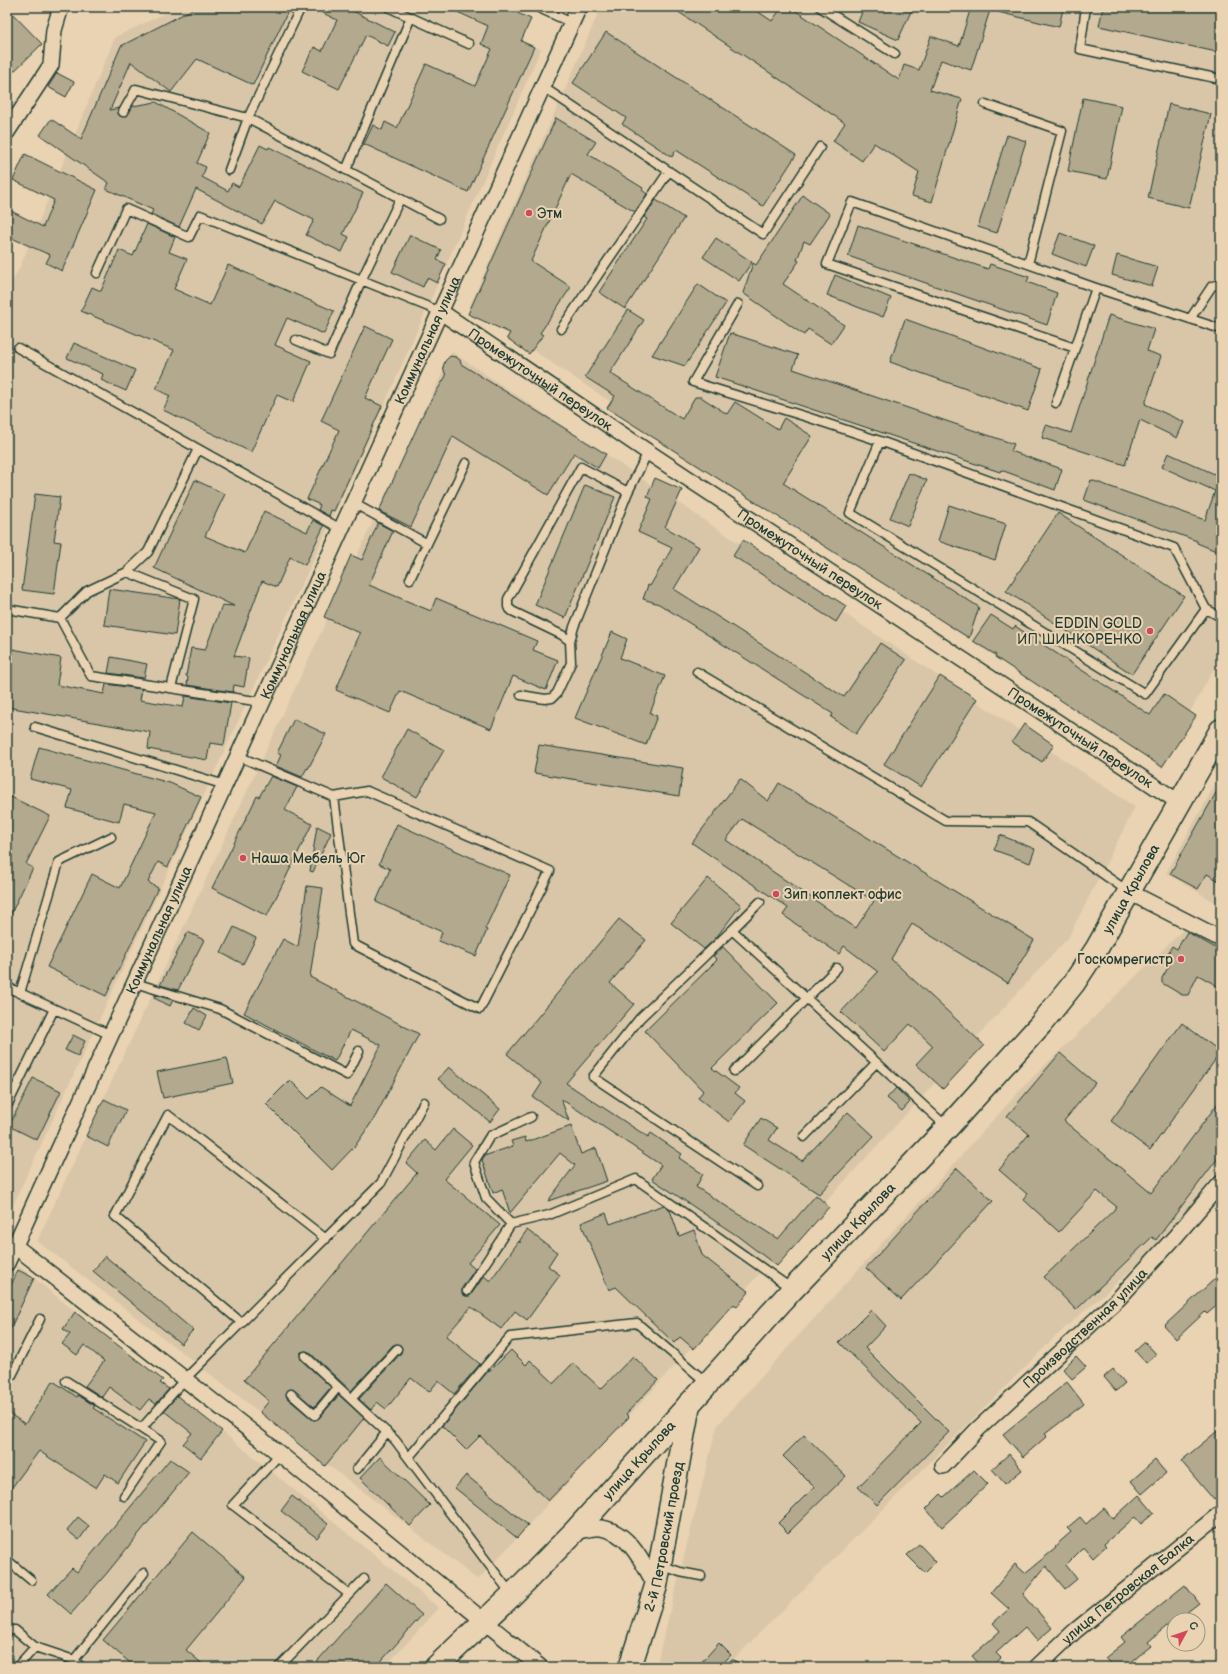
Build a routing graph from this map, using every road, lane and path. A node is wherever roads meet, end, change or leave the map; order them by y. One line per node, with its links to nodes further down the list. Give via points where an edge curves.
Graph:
1 (61, 7): 17 (street, via 54,30 51,65)
2 (301, 7): 16 (lane)
3 (388, 7): 8 (lane)
4 (537, 7): 9 (lane)
5 (580, 7): 9 (street, Коммунальная улица)
6 (820, 7): 11 (lane)
7 (1086, 7): 12 (lane, via 1080,49)
8 (411, 17): 10 (lane); 20 (lane)
9 (572, 22): 13 (street, Коммунальная улица)
10 (469, 44)
11 (895, 54)
12 (1220, 79)
13 (543, 87): 21 (lane); 30 (street, Коммунальная улица)
14 (985, 104): 24 (lane, via 1062,131)
15 (123, 112): 16 (lane, via 136,89)
16 (248, 118): 19 (lane); 20 (lane)
17 (7, 132)
18 (820, 147): 21 (lane, via 763,234)
19 (229, 170)
20 (346, 170): 22 (lane)
21 (668, 171): 32 (lane)
22 (400, 199): 23 (lane); 26 (lane)
23 (439, 219)
24 (1028, 264): 28 (lane); 36 (lane, via 852,202 827,264)
25 (97, 273): 26 (lane, via 126,210 189,237 200,215)
26 (362, 279): 30 (lane); 34 (lane, via 328,354)
27 (1221, 284): 31 (lane, via 1212,286)
28 (1096, 288): 31 (lane); 36 (lane)
29 (738, 304): 38 (lane, via 692,382)
30 (441, 312): 40 (street, Промежуточный переулок); 43 (street, Коммунальная улица)
31 (1190, 319): 33 (lane)
32 (561, 329)
33 (1221, 329)
34 (296, 340)
35 (18, 348): 39 (lane)
36 (1075, 348): 37 (lane)
37 (1056, 403)
38 (880, 441): 49 (lane, via 1174,548); 49 (lane, via 850,513 1145,694)
39 (198, 448): 44 (lane); 46 (lane, via 148,552)
40 (648, 452): 42 (lane); 62 (street, Промежуточный переулок)
41 (466, 463): 45 (lane)
42 (628, 492): 52 (lane); 52 (lane, via 581,468 508,599 508,607 512,611)
43 (353, 503): 44 (street, Коммунальная улица); 45 (lane)
44 (341, 529): 56 (street, Коммунальная улица)
45 (426, 543): 47 (lane)
46 (127, 572): 51 (lane, via 87,591); 54 (lane, via 194,599)
47 (410, 579)
48 (7, 609): 51 (lane)
49 (1206, 609): 50 (lane)
50 (1221, 617)
51 (60, 618): 54 (lane, via 91,676)
52 (570, 641): 55 (lane, via 571,663 557,693 552,698 545,699)
53 (697, 672): 64 (lane, via 946,821 1028,822)
54 (171, 688): 56 (lane)
55 (521, 695)
56 (262, 702): 59 (street, Коммунальная улица)
57 (35, 727): 60 (lane)
58 (1221, 730): 62 (main road, улица Крылова)
59 (238, 756): 60 (street, Коммунальная улица); 61 (lane)
60 (225, 785): 69 (street, Коммунальная улица)
61 (334, 797): 61 (lane, via 353,944 480,1009 550,871 368,791)
62 (1180, 803): 64 (main road, улица Крылова)
63 (112, 837): 71 (lane, via 60,862)
64 (1129, 892): 67 (street); 81 (main road, улица Крылова, via 1074,983 1041,1024)
65 (760, 902): 66 (lane)
66 (732, 930): 72 (lane); 84 (lane, via 640,1018 593,1077)
67 (1221, 939)
68 (836, 968): 72 (lane)
69 (135, 983): 74 (street, Коммунальная улица); 75 (lane, via 220,1009 347,1075)
70 (7, 987): 71 (lane)
71 (20, 993): 73 (lane)
72 (807, 999): 76 (lane); 77 (lane)
73 (54, 1009): 74 (lane); 79 (lane)
74 (111, 1035): 87 (street, Коммунальная улица)
75 (359, 1051)
76 (876, 1063): 81 (lane); 82 (lane)
77 (734, 1071)
78 (424, 1102): 86 (lane, via 381,1183)
79 (7, 1103)
80 (531, 1117): 85 (lane, via 490,1136 474,1162 486,1198)
81 (948, 1127): 89 (main road, улица Крылова)
82 (804, 1137)
83 (1221, 1183): 107 (street, Производственная улица, via 1176,1237 1119,1298 978,1429)
84 (758, 1186)
85 (511, 1224): 89 (lane, via 549,1215 636,1179); 90 (lane)
86 (326, 1238): 92 (lane); 92 (lane, via 168,1115 115,1216)
87 (11, 1242): 88 (street, Коммунальная улица); 96 (street)
88 (7, 1263)
89 (792, 1290): 98 (main road, улица Крылова)
90 (467, 1291)
91 (40, 1319): 95 (lane, via 12,1375)
92 (242, 1323): 96 (lane)
93 (397, 1349): 101 (lane)
94 (305, 1356): 99 (lane)
95 (7, 1373)
96 (185, 1379): 103 (lane); 105 (street)
97 (66, 1381): 103 (lane)
98 (708, 1383): 102 (main road, улица Крылова); 106 (lane, via 637,1323 510,1337)
99 (338, 1386): 100 (lane, via 315,1415); 101 (lane)
100 (291, 1394)
101 (351, 1399): 104 (lane)
102 (689, 1404): 111 (main road, улица Крылова); 113 (main road, 2-й Петровский проезд)
103 (142, 1428): 109 (lane, via 161,1441)
104 (387, 1432): 106 (lane); 108 (lane)
105 (280, 1454): 119 (lane, via 233,1505); 121 (street)
106 (409, 1457): 120 (lane)
107 (943, 1466)
108 (357, 1469)
109 (124, 1496)
110 (1221, 1513): 131 (street, улица Петровская Балка, via 1075,1631)
111 (574, 1532): 118 (street, via 600,1528 620,1534 632,1547); 120 (main road, улица Крылова)
112 (7, 1560): 117 (lane)
113 (660, 1565): 115 (lane); 118 (main road, 2-й Петровский проезд)
114 (144, 1573): 124 (lane)
115 (701, 1576)
116 (364, 1579): 119 (lane)
117 (31, 1580)
118 (656, 1586): 130 (main road, 2-й Петровский проезд)
119 (349, 1594): 127 (lane)
120 (512, 1595): 121 (main road, улица Крылова)
121 (483, 1622): 128 (main road, улица Крылова); 129 (street)
122 (7, 1630): 123 (lane, via 15,1630)
123 (35, 1646): 124 (lane); 125 (lane)
124 (74, 1660): 126 (lane)
125 (16, 1667)
126 (81, 1667)
127 (279, 1667)
128 (436, 1667)
129 (540, 1667)
130 (630, 1667)
131 (1037, 1667)

